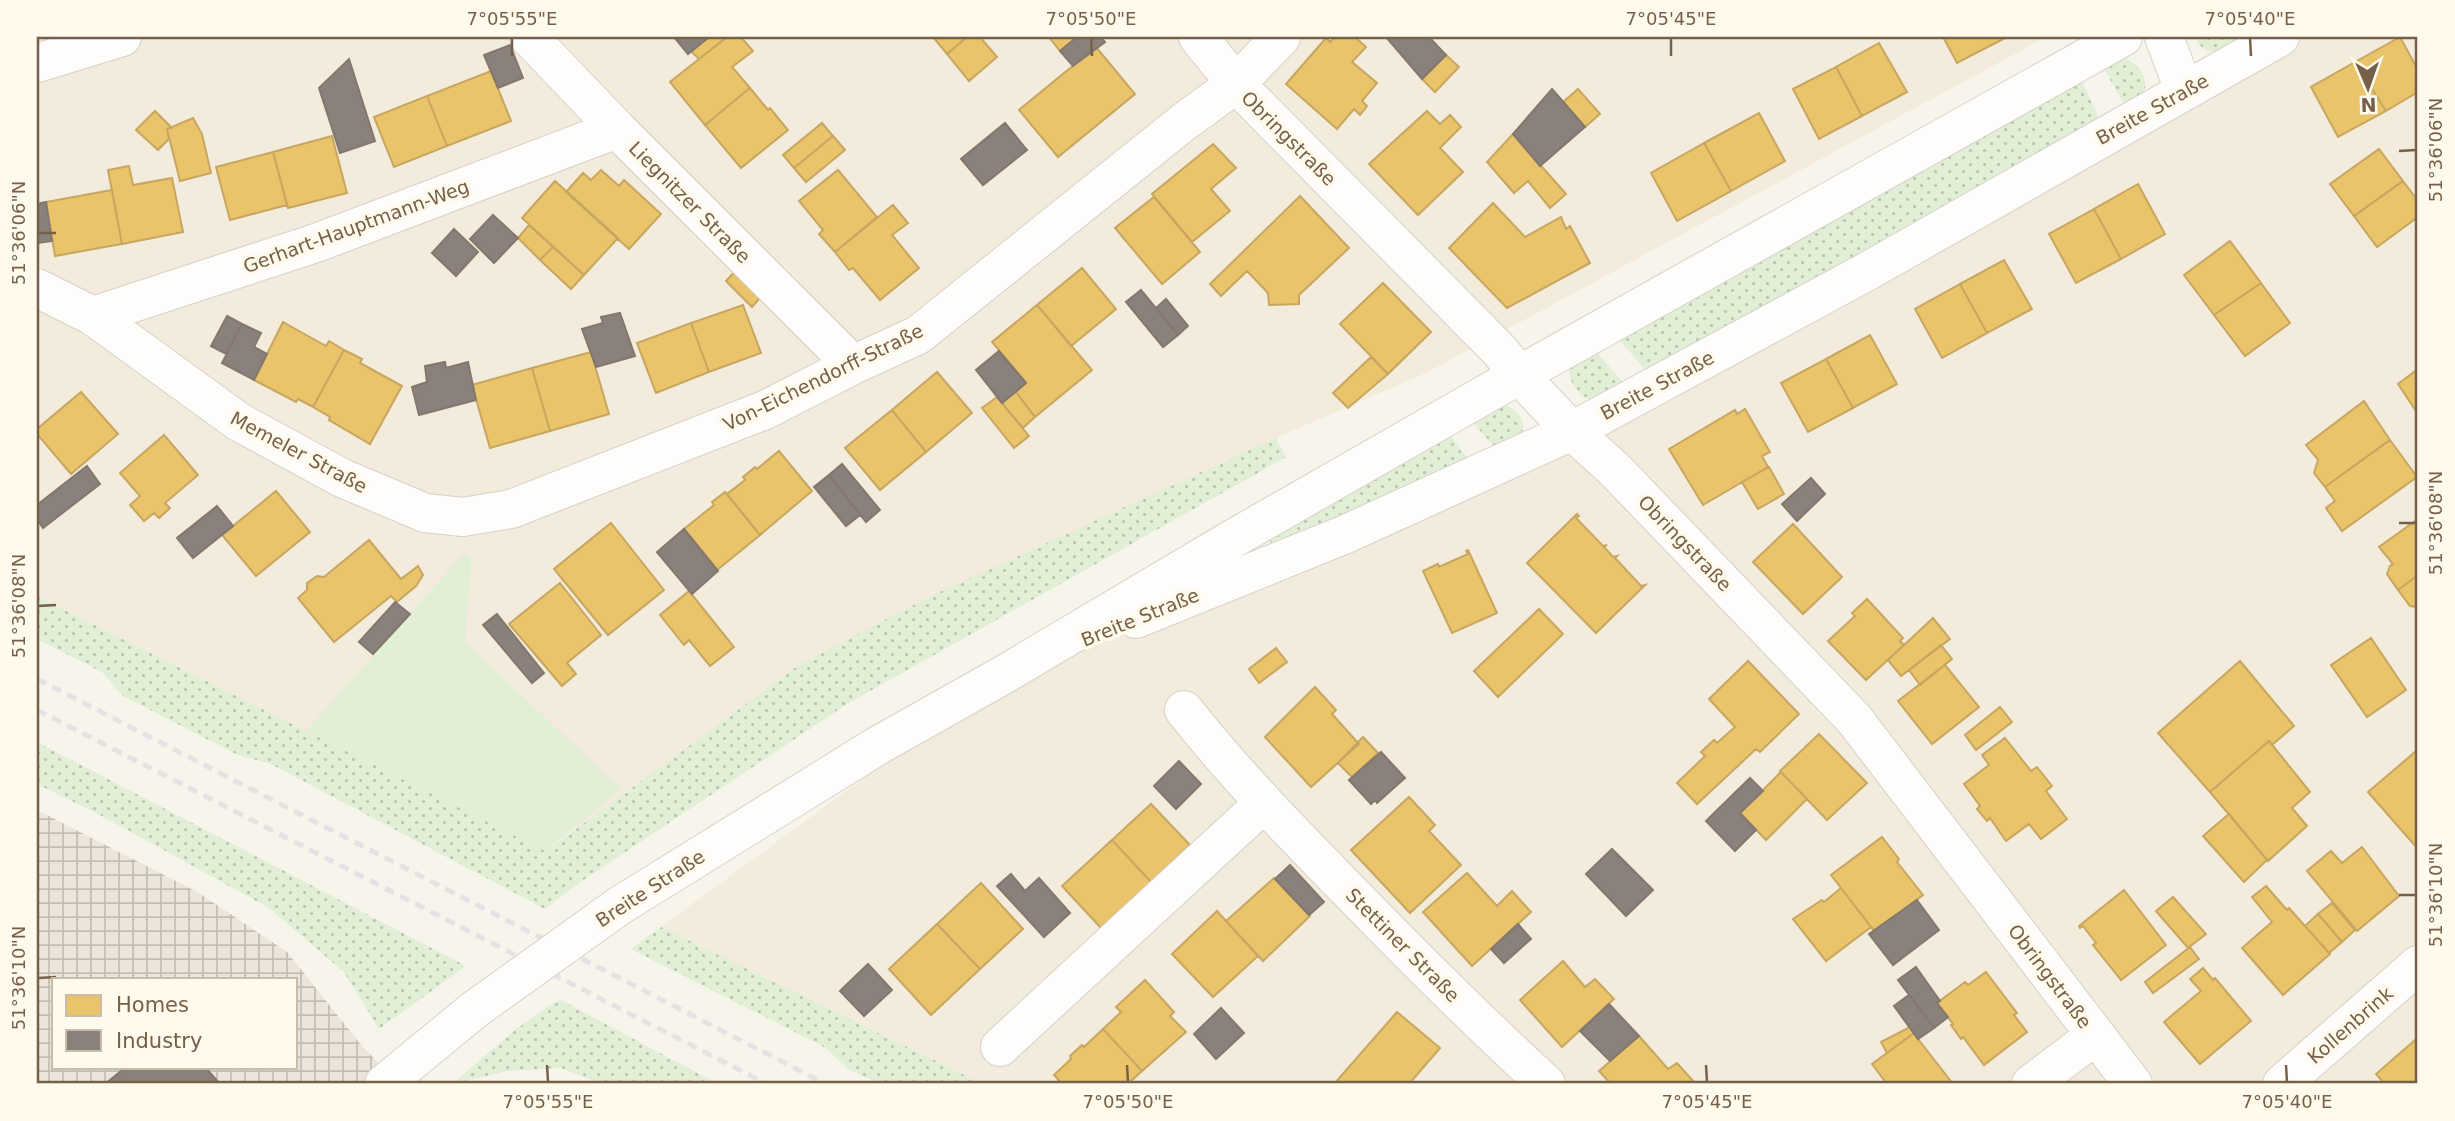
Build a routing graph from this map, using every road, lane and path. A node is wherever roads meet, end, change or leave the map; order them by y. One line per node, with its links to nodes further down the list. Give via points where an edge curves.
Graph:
1 (122, 37): 8 (street)
2 (529, 37): 11 (street, Liegnitzer Straße)
3 (1198, 37): 9 (street, Obringstraße)
4 (1282, 37): 9 (street, Von-Eichendorff-Straße)
5 (2123, 37): 15 (street, Breite Straße)
6 (2164, 37): 10 (street)
7 (2280, 37): 10 (street, Breite Straße)
8 (37, 63)
9 (1236, 84): 14 (street, Von-Eichendorff-Straße, via 918,335); 15 (street, Obringstraße)
10 (2184, 90): 16 (street, Breite Straße, via 1866,272)
11 (617, 129): 13 (street, Gerhart-Hauptmann-Weg, via 317,243); 14 (street, Liegnitzer Straße)
12 (37, 288): 13 (street, Memeler Straße)
13 (93, 316): 17 (street, Memeler Straße, via 239,422 342,478 425,513 463,517)
14 (853, 365): 17 (street, Von-Eichendorff-Straße, via 765,410)
15 (1518, 375): 16 (street, Obringstraße); 18 (street, Breite Straße)
16 (1572, 431): 18 (street, Breite Straße, via 1346,534); 22 (street, Obringstraße, via 1854,719)
17 (511, 509)
18 (1005, 674): 24 (street, Breite Straße, bridge, via 877,746 619,905 474,1010)
19 (1184, 710): 20 (street, Stettiner Straße)
20 (1263, 804): 23 (street); 25 (street, Stettiner Straße)
21 (2418, 965): 28 (street, Kollenbrink)
22 (2096, 1035): 26 (street); 27 (street, Obringstraße)
23 (1000, 1047)
24 (384, 1084)
25 (1546, 1084)
26 (2031, 1084)
27 (2133, 1084)
28 (2282, 1084)

